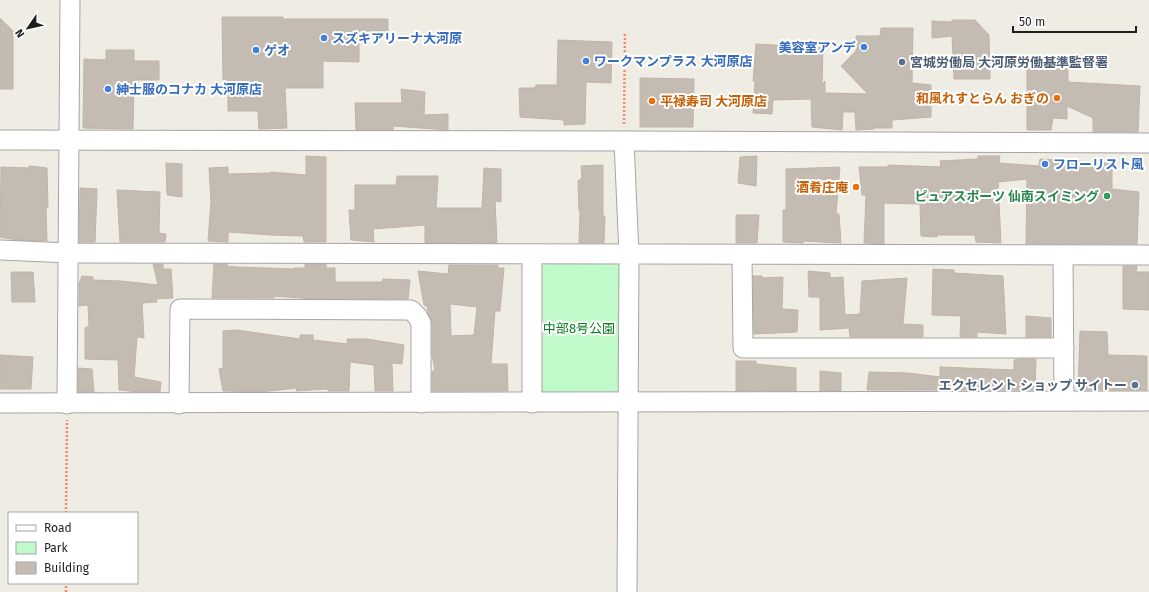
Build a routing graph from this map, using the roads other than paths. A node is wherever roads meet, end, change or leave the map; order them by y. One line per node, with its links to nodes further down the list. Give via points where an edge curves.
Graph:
1 (70, 0): 3 (street)
2 (0, 140): 3 (street)
3 (69, 140): 4 (street); 7 (street)
4 (624, 141): 5 (street); 9 (street)
5 (1149, 143)
6 (0, 250): 7 (street)
7 (68, 253): 8 (street); 20 (street)
8 (532, 255): 9 (street); 18 (street)
9 (629, 255): 10 (street); 19 (street)
10 (742, 255): 11 (street); 13 (street, via 743,348)
11 (1063, 255): 12 (street); 13 (street)
12 (1149, 255)
13 (1064, 348): 14 (street)
14 (1064, 401): 15 (street); 19 (street)
15 (1149, 401)
16 (0, 403): 20 (street)
17 (421, 403): 18 (street); 21 (street); 21 (street, via 421,323 411,310 180,309)
18 (532, 403): 19 (street)
19 (627, 403): 22 (street)
20 (67, 404): 21 (street)
21 (179, 404)
22 (627, 592)

